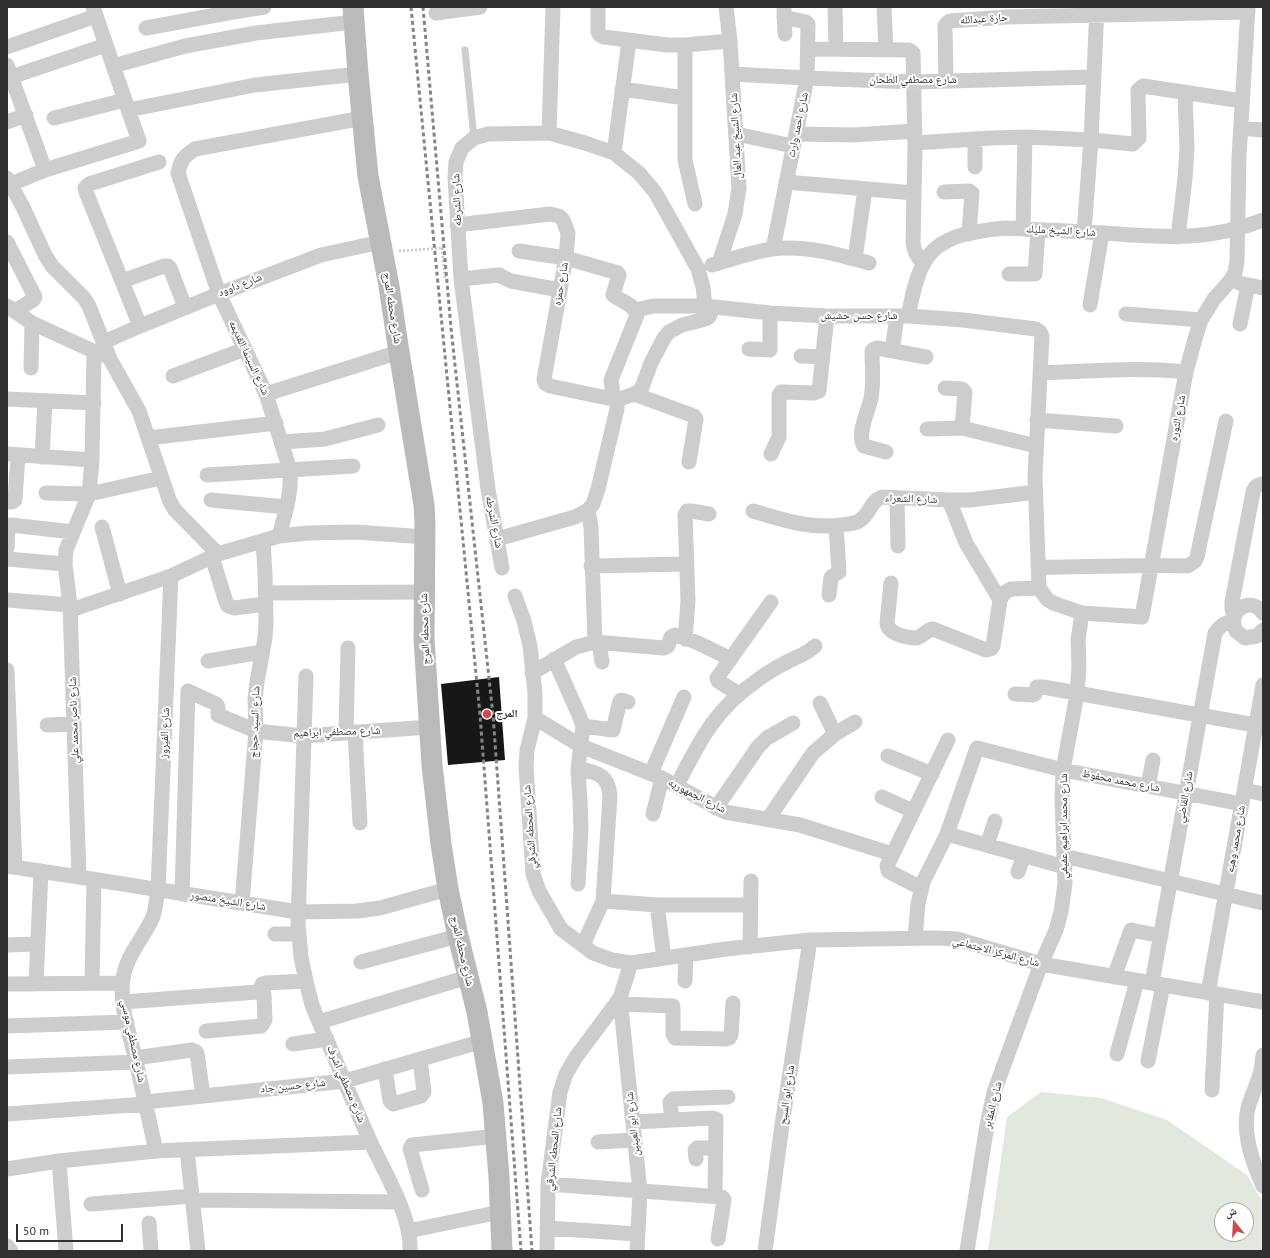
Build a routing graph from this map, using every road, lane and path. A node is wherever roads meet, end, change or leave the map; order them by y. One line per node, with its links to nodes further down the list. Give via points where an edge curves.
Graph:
1 (264, 7): 16 (street)
2 (480, 7): 14 (street)
3 (553, 7): 47 (street)
4 (598, 7): 18 (street, via 600,35)
5 (726, 7): 19 (street, شارع الشيخ عبد العال)
6 (835, 7): 24 (street)
7 (884, 7): 26 (street)
8 (1148, 10): 9 (street, حارة عبدالله); 12 (street, حارة عبدالله)
9 (1195, 10): 10 (street, حارة عبدالله)
10 (1248, 10): 39 (street, شارع الثوره)
11 (94, 11): 20 (street); 22 (street)
12 (1097, 11): 31 (street); 33 (street, حارة عبدالله, via 949,22 945,26)
13 (784, 12): 17 (street); 23 (street, شارع احمد وارث, via 806,22)
14 (436, 13)
15 (354, 15): 28 (street, via 185,46); 29 (main road, شارع محطه المرج)
16 (146, 28)
17 (785, 34)
18 (629, 41): 21 (street); 36 (street)
19 (730, 41): 21 (street); 30 (street, شارع الشيخ عبد العال)
20 (106, 45): 28 (street); 34 (street, via 16,74)
21 (685, 46): 38 (street)
22 (7, 47)
23 (808, 49): 24 (street); 32 (street, شارع احمد وارث)
24 (836, 49): 26 (street)
25 (465, 50): 50 (lane)
26 (886, 50): 35 (street, via 912,52)
27 (7, 65): 34 (street)
28 (113, 66): 40 (street)
29 (358, 74): 40 (street, via 255,85); 43 (main road, شارع محطه المرج)
30 (732, 74): 32 (street, شارع مصطفي الطحان); 48 (street, شارع الشيخ عبد العال)
31 (1093, 77): 33 (street, شارع مصطفي الطحان); 54 (street)
32 (807, 78): 35 (street, شارع مصطفي الطحان); 53 (street, شارع احمد وارث)
33 (946, 80): 35 (street, شارع مصطفي الطحان)
34 (10, 81): 41 (street)
35 (914, 82): 49 (street)
36 (622, 89): 38 (street); 55 (street)
37 (1185, 92): 39 (street); 54 (street, via 1140,87 1137,142 1129,144); 73 (street, via 1187,149)
38 (685, 98): 64 (street, via 684,160)
39 (1242, 101): 45 (street, شارع الثوره)
40 (126, 105): 42 (street); 58 (street, via 139,141)
41 (26, 115): 44 (street); 58 (street)
42 (54, 118)
43 (363, 118): 75 (main road, شارع محطه المرج, via 368,176); 90 (street, شارع السينما القديمه, via 195,149 185,156 178,173)
44 (7, 122)
45 (1241, 128): 46 (street); 68 (street, شارع الثوره)
46 (1263, 130)
47 (548, 133): 50 (street, via 488,134); 55 (street)
48 (736, 134): 53 (street); 79 (street, شارع الشيخ عبد العال, via 739,175 737,201)
49 (915, 137): 52 (street); 53 (street, via 854,135); 63 (street)
50 (474, 138): 66 (street, شارع الشرطه, via 462,148 456,162)
51 (1025, 138): 52 (street); 54 (street); 67 (street)
52 (975, 139): 57 (street)
53 (794, 140): 60 (street, شارع احمد وارث)
54 (1091, 140): 70 (street)
55 (614, 153): 81 (street, via 639,173 655,192)
56 (159, 162): 85 (street, via 88,184 86,188)
57 (975, 167)
58 (45, 170): 59 (street)
59 (9, 181): 104 (street, via 52,266 84,298 95,319)
60 (786, 182): 61 (street); 76 (street, شارع احمد وارث)
61 (865, 189): 63 (street); 76 (street, via 862,261 819,250)
62 (944, 192): 72 (street, via 969,191 972,194)
63 (914, 193): 80 (street, via 914,252)
64 (695, 204)
65 (1263, 220): 68 (street, شارع الشيخ مليك)
66 (458, 225): 78 (street, شارع حمزه, via 550,214 559,216 568,232); 84 (street, شارع الشرطه)
67 (1023, 229): 69 (street, شارع الشيخ مليك); 72 (street, شارع الشيخ مليك, via 1006,228)
68 (1237, 229): 73 (street, شارع الشيخ مليك); 86 (street, شارع الثوره, via 1237,261)
69 (1038, 230): 70 (street, شارع الشيخ مليك); 82 (street, via 1035,274)
70 (1084, 232): 71 (street, شارع الشيخ مليك)
71 (1102, 233): 73 (street, شارع الشيخ مليك); 91 (street)
72 (969, 234): 80 (street, شارع الشيخ مليك, via 936,247)
73 (1178, 237)
74 (7, 242): 94 (street, via 35,297)
75 (390, 247): 83 (path, bridge, via 442,248); 90 (street, شارع داوود, via 321,254); 108 (main road, شارع محطه المرج, via 390,286)
76 (773, 249): 79 (street)
77 (519, 251): 78 (street)
78 (566, 258): 89 (street, شارع حمزه); 95 (street, via 618,273 613,295)
79 (719, 263): 81 (street)
80 (924, 263): 99 (street, شارع الشيخ مليك)
81 (698, 270): 92 (street)
82 (1008, 274)
83 (445, 279)
84 (461, 279): 89 (street, via 499,275 511,281); 160 (street, شارع الشرطه, via 485,469)
85 (122, 281): 93 (street, via 168,266); 103 (street)
86 (1230, 282): 87 (street); 100 (street, شارع الثوره, via 1214,299)
87 (1248, 285): 88 (street); 102 (street)
88 (1263, 288)
89 (560, 290): 120 (street, شارع حمزه, via 545,383)
90 (219, 294): 93 (street, شارع داوود); 105 (street, شارع السينما القديمه)
91 (1090, 305)
92 (709, 306): 95 (street, شارع حسن حشيش, via 653,306); 96 (street, شارع حسن حشيش); 118 (street, via 709,317 669,332 651,364 641,390)
93 (185, 307): 103 (street, شارع داوود)
94 (11, 309): 101 (street)
95 (636, 310): 120 (street, via 637,315 612,380 613,394)
96 (770, 313): 98 (street, شارع حسن حشيش); 106 (street, via 770,350)
97 (1126, 314): 100 (street)
98 (826, 316): 99 (street, شارع حسن حشيش); 110 (street)
99 (902, 316): 107 (street, شارع الشيخ مليك); 114 (street, شارع حسن حشيش, via 1036,329 1042,336)
100 (1202, 320): 113 (street, شارع الثوره, via 1196,332)
101 (32, 323): 104 (street); 112 (street)
102 (1240, 324)
103 (140, 326): 104 (street, شارع داوود)
104 (99, 347): 122 (street, شارع ناصر محمد علي); 130 (street, via 110,359 139,412)
105 (245, 349): 115 (street); 117 (street, شارع السينما القديمه)
106 (749, 349)
107 (892, 351): 111 (street); 133 (street, via 877,348 872,352 872,393 863,424 862,440 864,446)
108 (399, 352): 117 (street); 159 (main road, شارع محطه المرج, via 424,505)
109 (801, 356): 110 (street)
110 (823, 356): 135 (street, via 819,391 781,392 779,395 779,437)
111 (926, 357)
112 (31, 368)
113 (1186, 372): 114 (street, via 1165,370); 168 (street, شارع الثوره)
114 (1040, 373): 123 (street, شارع حسن حشيش)
115 (173, 376)
116 (945, 388): 128 (street, via 962,389 965,392)
117 (266, 394): 125 (street, شارع السينما القديمه)
118 (634, 394): 120 (street); 138 (street, via 694,416 696,419)
119 (7, 399): 121 (street)
120 (617, 400): 152 (street, via 598,489)
121 (45, 401): 122 (street); 136 (street)
122 (94, 403): 137 (street, شارع ناصر محمد علي)
123 (1037, 420): 127 (street); 132 (street, شارع حسن حشيش)
124 (1226, 421): 168 (street, via 1195,561 1188,566)
125 (276, 423): 130 (street); 131 (street, شارع السينما القديمه)
126 (378, 425): 131 (street, via 325,439)
127 (1116, 426)
128 (962, 428): 129 (street); 132 (street)
129 (927, 429)
130 (148, 438): 142 (street)
131 (282, 442): 140 (street, شارع السينما القديمه)
132 (1036, 446): 144 (street, شارع حسن حشيش)
133 (886, 452)
134 (13, 454): 136 (street); 150 (street, via 15,500)
135 (771, 454)
136 (42, 457): 137 (street)
137 (92, 460): 146 (street, شارع ناصر محمد علي)
138 (689, 462)
139 (352, 466): 140 (street)
140 (290, 470): 141 (street); 151 (street, شارع السينما القديمه)
141 (207, 475)
142 (162, 478): 146 (street); 164 (street, via 175,510)
143 (1263, 484): 186 (street, via 1255,487 1253,492 1232,602)
144 (1036, 492): 149 (street, شارع الشعراء); 170 (street, شارع حسن حشيش)
145 (46, 493): 146 (street)
146 (89, 494): 157 (street, شارع ناصر محمد علي)
147 (897, 498): 149 (street, شارع الشعراء); 155 (street, شارع الشعراء, via 877,499 860,520 853,524); 162 (street)
148 (211, 500): 151 (street)
149 (949, 500): 181 (street, via 966,543)
150 (7, 502)
151 (287, 507): 158 (street, شارع السينما القديمه)
152 (588, 510): 160 (street); 169 (street, via 591,527)
153 (753, 511): 155 (street, شارع الشعراء, via 794,524)
154 (709, 514): 167 (street, via 687,511 685,515)
155 (836, 526): 177 (street, via 838,572 831,578)
156 (102, 527): 176 (street)
157 (73, 532): 163 (street, via 11,525 8,527); 166 (street, شارع ناصر محمد علي, via 66,550)
158 (279, 536): 159 (street, via 355,532); 161 (street)
159 (425, 537): 175 (main road, شارع محطه المرج)
160 (497, 539): 171 (street, شارع الشرطه)
161 (263, 541): 164 (street); 179 (street, شارع السيد حجاج)
162 (898, 546)
163 (7, 548)
164 (215, 556): 172 (street); 179 (street, via 228,606 234,608)
165 (7, 559): 166 (street)
166 (66, 564): 183 (street, شارع ناصر محمد علي)
167 (687, 564): 169 (street); 188 (street)
168 (1151, 564): 170 (street); 185 (street, شارع الثوره, via 1142,617)
169 (591, 566): 189 (street)
170 (1038, 567): 174 (street, شارع حسن حشيش)
171 (502, 568)
172 (171, 576): 176 (street); 255 (street, شارع الفيروز)
173 (891, 583): 181 (street, via 887,623 892,631 917,638 933,629 986,650 991,650 993,646)
174 (1039, 588): 181 (street, via 1011,589 1004,593); 185 (street, via 1053,603)
175 (424, 592): 179 (street); 215 (main road, شارع محطه المرج, via 424,639)
176 (120, 594): 183 (street)
177 (829, 595)
178 (514, 596): 198 (street, شارع المحطه الشرقي, via 530,646)
179 (266, 598): 192 (street, شارع السيد حجاج)
180 (7, 600): 183 (street)
181 (1000, 600)
182 (771, 602): 194 (street)
183 (70, 608): 211 (street, شارع ناصر محمد علي)
184 (1263, 612): 186 (street, شارع القاضي, via 1253,605 1247,605)
185 (1082, 613): 203 (street, شارع محمد ابراهيم عفيفي, via 1078,640)
186 (1233, 618): 187 (street, via 1236,632 1245,638 1256,636); 207 (street, شارع القاضي, via 1214,633)
187 (1263, 630)
188 (685, 639): 189 (street, via 675,635 664,648); 194 (street)
189 (597, 642): 193 (street, via 576,647); 196 (street)
190 (815, 646): 201 (street, via 810,652 788,661)
191 (348, 648): 217 (street)
192 (262, 652): 195 (street); 216 (street, شارع السيد حجاج, via 255,699)
193 (554, 659): 198 (street); 214 (street)
194 (731, 659): 201 (street, via 717,680)
195 (208, 660)
196 (602, 662)
197 (7, 670): 245 (street)
198 (532, 672): 208 (street, شارع المحطه الشرقي)
199 (306, 676): 219 (street, شارع مصطفي اشرف)
200 (1262, 693): 213 (street, شارع محمد وهبه)
201 (738, 694): 228 (street, via 707,729)
202 (1016, 694): 203 (street, via 1033,696 1037,687)
203 (1077, 694): 207 (street); 225 (street, شارع محمد ابراهيم عفيفي)
204 (684, 697): 227 (street)
205 (628, 702): 214 (street, via 620,701 612,731)
206 (820, 703): 218 (street)
207 (1200, 715): 213 (street); 230 (street, شارع القاضي)
208 (535, 718): 221 (street, شارع الجمهوريه); 272 (street, شارع المحطه الشرقي, via 527,750 526,767 533,874 538,891 561,929)
209 (855, 722): 218 (street)
210 (794, 723): 234 (street, via 767,738 758,747)
211 (74, 724): 212 (street); 248 (street, شارع ناصر محمد علي)
212 (47, 725)
213 (1255, 725): 233 (street, شارع محمد وهبه)
214 (583, 726): 221 (street)
215 (430, 727): 217 (street, شارع مصطفي ابراهيم); 254 (main road, شارع محطه المرج)
216 (256, 731): 219 (street, شارع مصطفي ابراهيم); 256 (street, شارع مصطفي ابراهيم, via 218,715 216,704 188,691); 259 (street, شارع السيد حجاج)
217 (350, 733): 219 (street, شارع مصطفي ابراهيم); 239 (street)
218 (835, 734): 237 (street, via 813,753)
219 (304, 736): 263 (street, شارع مصطفي اشرف)
220 (948, 740): 226 (street)
221 (581, 746): 224 (street); 227 (street, شارع الجمهوريه)
222 (888, 756): 226 (street)
223 (1153, 760): 229 (street)
224 (578, 769): 252 (street, via 581,828); 258 (street, via 595,772 607,782 610,790)
225 (1063, 770): 229 (street, شارع محمد محفوظ); 240 (street, شارع محمد محفوظ, via 977,748); 244 (street, شارع محمد ابراهيم عفيفي)
226 (932, 774): 235 (street)
227 (656, 776): 228 (street, شارع الجمهوريه); 236 (street)
228 (677, 785): 234 (street, شارع الجمهوريه)
229 (1148, 786): 230 (street, شارع محمد محفوظ)
230 (1185, 794): 233 (street, شارع محمد محفوظ); 251 (street, شارع القاضي)
231 (1263, 794): 233 (street, شارع محمد محفوظ)
232 (882, 797): 235 (street)
233 (1243, 797): 257 (street, شارع محمد وهبه)
234 (716, 808): 237 (street, شارع الجمهوريه, via 736,815)
235 (913, 811): 242 (street)
236 (653, 814)
237 (768, 820): 242 (street, شارع الجمهوريه, via 800,824)
238 (995, 821): 241 (street)
239 (360, 823)
240 (947, 834): 241 (street); 253 (street)
241 (987, 845): 243 (street)
242 (892, 854): 253 (street, via 887,866 888,871)
243 (1024, 855): 244 (street); 247 (street)
244 (1064, 861): 251 (street); 278 (street, شارع محمد ابراهيم عفيفي, via 1062,912)
245 (11, 867): 246 (street, شارع الشيخ منصور)
246 (41, 871): 248 (street, شارع الشيخ منصور); 270 (street)
247 (1018, 872)
248 (79, 876): 249 (street, شارع الشيخ منصور)
249 (94, 880): 255 (street, شارع الشيخ منصور); 284 (street)
250 (751, 881): 262 (street)
251 (1171, 882): 257 (street); 267 (street, شارع القاضي)
252 (578, 884)
253 (921, 888): 268 (street)
254 (448, 889): 263 (street, شارع الشيخ منصور, via 380,908); 266 (main road, شارع محطه المرج)
255 (158, 890): 256 (street, شارع الشيخ منصور); 285 (street, شارع مصطفي موسي, via 153,917 126,966)
256 (182, 894): 259 (street, شارع الشيخ منصور)
257 (1226, 894): 260 (street); 290 (street, شارع محمد وهبه)
258 (603, 901): 261 (street); 272 (street)
259 (242, 903): 263 (street, شارع الشيخ منصور)
260 (1263, 903)
261 (657, 905): 262 (street); 275 (street)
262 (751, 905): 273 (street)
263 (298, 912): 265 (street, شارع مصطفي اشرف)
264 (275, 934): 265 (street)
265 (298, 934): 281 (street, شارع مصطفي اشرف)
266 (458, 936): 276 (street); 279 (main road, شارع محطه المرج)
267 (1161, 936): 280 (street, via 1131,930); 288 (street, شارع القاضي)
268 (915, 938): 269 (street, شارع المركز الاجتماعي); 278 (street, شارع المركز الاجتماعي, via 957,939)
269 (810, 940): 273 (street, شارع المركز الاجتماعي); 350 (street, شارع ابو السبح)
270 (37, 944): 271 (street); 287 (street)
271 (7, 945)
272 (583, 945): 277 (street, شارع المحطه الشرقي, via 593,953)
273 (750, 947): 274 (street, شارع المركز الاجتماعي)
274 (686, 955): 275 (street, شارع المركز الاجتماعي); 282 (street)
275 (664, 958): 277 (street, شارع المركز الاجتماعي)
276 (361, 962)
277 (631, 963): 291 (street, شارع المحطه الشرقي)
278 (1042, 964): 280 (street, شارع المركز الاجتماعي); 351 (street, شارع المقابر, via 994,1092 986,1125)
279 (468, 977): 296 (street); 300 (main road, شارع محطه المرج)
280 (1114, 977): 283 (street, شارع المركز الاجتماعي)
281 (306, 981): 289 (street, via 264,983); 296 (street, شارع مصطفي اشرف)
282 (685, 981)
283 (1137, 981): 288 (street, شارع المركز الاجتماعي); 302 (street)
284 (92, 983): 285 (street); 287 (street)
285 (122, 983): 292 (street, شارع مصطفي موسي)
286 (7, 984): 287 (street)
287 (36, 984)
288 (1157, 984): 290 (street, شارع المركز الاجتماعي); 306 (street, شارع القاضي)
289 (261, 991): 292 (street); 298 (street, via 264,994 265,1020 261,1026)
290 (1213, 994): 293 (street, شارع المركز الاجتماعي); 310 (street, شارع محمد وهبه)
291 (621, 1001): 294 (street, via 673,1006 672,1034 675,1038 726,1039 731,1035); 316 (street, شارع ابو العينين); 327 (street, شارع المحطه الشرقي, via 576,1057 566,1074 560,1092)
292 (123, 1002): 295 (street, شارع مصطفي موسي)
293 (1263, 1002)
294 (733, 1003)
295 (127, 1022): 297 (street); 305 (street, شارع مصطفي موسي)
296 (319, 1022): 299 (street, شارع مصطفي اشرف)
297 (7, 1026)
298 (206, 1032)
299 (327, 1039): 301 (street); 309 (street, شارع مصطفي اشرف)
300 (483, 1041): 304 (street, شارع حسين جاد); 317 (main road, شارع محطه المرج)
301 (293, 1044)
302 (1117, 1054)
303 (1263, 1055): 328 (street, via 1261,1072 1248,1109 1247,1128 1255,1167)
304 (420, 1059): 308 (street, شارع حسين جاد); 308 (street, via 424,1092 421,1096 393,1104 390,1102)
305 (136, 1060): 307 (street); 311 (street, via 195,1051); 313 (street, شارع مصطفي موسي)
306 (1148, 1061)
307 (7, 1066)
308 (385, 1069): 309 (street, شارع حسين جاد)
309 (344, 1081): 311 (street, شارع حسين جاد); 319 (street, شارع مصطفي اشرف)
310 (1212, 1090)
311 (203, 1096): 313 (street, شارع حسين جاد)
312 (728, 1097): 315 (street, via 672,1098)
313 (146, 1103): 314 (street, شارع حسين جاد); 323 (street, شارع مصطفي موسي)
314 (7, 1114)
315 (672, 1120): 316 (street); 321 (street, via 715,1118)
316 (633, 1122): 318 (street, شارع ابو العينين)
317 (497, 1136): 329 (street, via 412,1145 410,1149); 335 (main road, شارع محطه المرج)
318 (634, 1140): 320 (street); 330 (street, شارع ابو العينين)
319 (370, 1142): 322 (street); 333 (street, شارع مصطفي اشرف)
320 (598, 1142)
321 (716, 1148): 324 (street, via 697,1148); 331 (street)
322 (187, 1150): 323 (street); 332 (street)
323 (156, 1151): 325 (street)
324 (696, 1159)
325 (58, 1162): 326 (street); 343 (street)
326 (7, 1169)
327 (548, 1184): 330 (street); 337 (street, شارع المحطه الشرقي)
328 (1263, 1186)
329 (422, 1190)
330 (640, 1191): 331 (street); 339 (street, شارع ابو العينين)
331 (715, 1196): 340 (street, via 724,1199)
332 (192, 1198): 333 (street); 334 (street); 345 (street)
333 (398, 1202): 338 (street, شارع مصطفي اشرف)
334 (91, 1204)
335 (500, 1212): 338 (street); 347 (main road, شارع محطه المرج)
336 (149, 1223): 344 (street)
337 (547, 1228): 339 (street); 348 (street, شارع المحطه الشرقي)
338 (408, 1231): 346 (street, شارع مصطفي اشرف)
339 (638, 1234): 349 (street, شارع ابو العينين)
340 (718, 1239)
341 (7, 1246): 342 (street)
342 (11, 1251)
343 (66, 1251)
344 (151, 1251)
345 (198, 1251)
346 (410, 1251)
347 (502, 1251)
348 (548, 1251)
349 (637, 1251)
350 (765, 1251)
351 (967, 1251)

